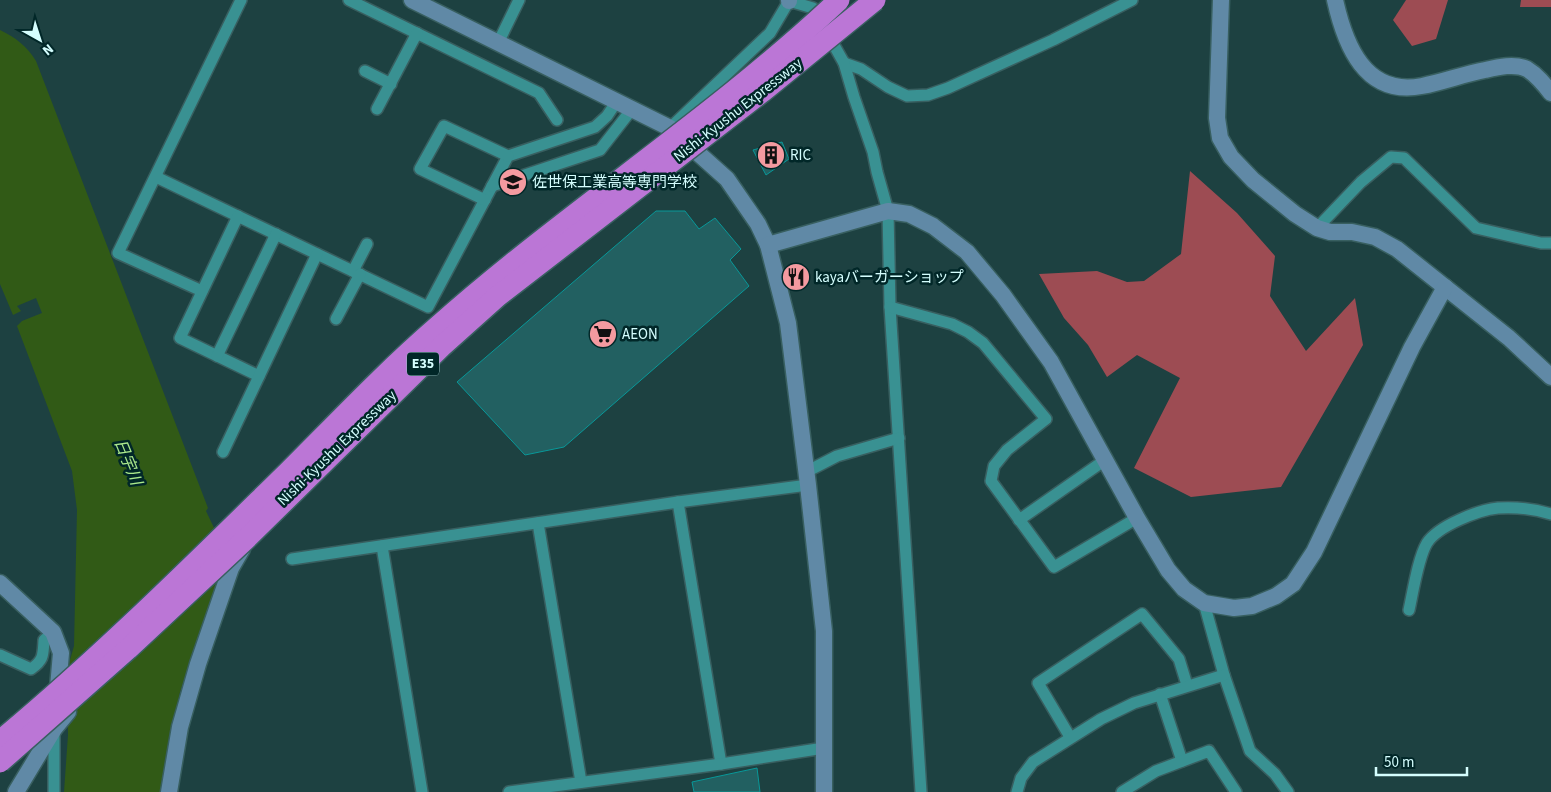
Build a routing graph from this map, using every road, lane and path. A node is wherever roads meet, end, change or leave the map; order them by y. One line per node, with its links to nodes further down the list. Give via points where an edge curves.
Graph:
1 (241, 0): 23 (street)
2 (349, 0): 11 (street)
3 (412, 0): 12 (street)
4 (519, 0): 12 (street)
5 (839, 0): 64 (highway, Nishi-Kyushu Expressway / E35, bridge, via 752,76 531,247 447,318 127,629)
6 (875, 0): 67 (highway, Nishi-Kyushu Expressway / E35, bridge, via 498,296 440,347 246,539)
7 (1132, 0): 13 (street, via 1054,40 928,95 907,96 861,69)
8 (1221, 0): 28 (street, via 1217,118 1220,138 1231,157 1253,180)
9 (1335, 0): 16 (street, via 1346,40 1354,54 1369,73 1382,82 1395,86 1420,86 1487,69 1514,66 1526,68)
10 (789, 1): 13 (street, via 813,8); 21 (street, via 770,33)
11 (417, 33): 15 (street); 20 (street, via 539,93)
12 (498, 43): 17 (street)
13 (844, 63): 26 (street)
14 (365, 71): 15 (street)
15 (391, 84): 18 (street)
16 (1551, 94)
17 (617, 101): 19 (street); 22 (street, via 595,128)
18 (377, 109)
19 (632, 109): 21 (street); 24 (street, via 600,150)
20 (557, 120)
21 (670, 128): 32 (street, via 727,180 758,224); 46 (street, via 510,272)
22 (508, 156): 24 (street); 25 (street, via 444,126 420,169)
23 (156, 177): 27 (street); 36 (street, via 118,253)
24 (492, 186): 25 (street)
25 (485, 200): 34 (street, via 428,307)
26 (888, 211): 32 (street); 37 (street); 44 (street, via 909,214 933,226 967,252 1003,295 1051,362)
27 (238, 216): 29 (street); 36 (street)
28 (1317, 228): 30 (street, via 1361,182 1391,157 1404,158 1476,228); 35 (street, via 1375,237 1397,249)
29 (276, 234): 33 (street); 39 (street)
30 (1551, 243)
31 (367, 244): 34 (street)
32 (768, 245): 45 (street, via 788,323)
33 (318, 254): 34 (street); 40 (street)
34 (356, 273): 38 (street)
35 (1445, 288): 41 (street, via 1509,338); 55 (street, via 1412,348 1314,552 1293,584 1276,596 1252,606 1234,608)
36 (202, 291): 39 (street, via 180,338)
37 (890, 307): 42 (street); 50 (street, via 952,324 968,332 983,343 1046,419 1007,450 994,466 991,481)
38 (336, 318)
39 (217, 356): 40 (street)
40 (259, 376): 43 (street)
41 (1551, 377)
42 (899, 438): 45 (street, via 837,456); 76 (street)
43 (222, 452)
44 (1105, 460): 49 (street); 50 (street)
45 (807, 479): 47 (street); 65 (street, via 824,632)
46 (269, 502): 62 (street, bridge, via 110,660); 72 (street, via 231,568 180,728)
47 (678, 502): 51 (street); 68 (street)
48 (1551, 514): 56 (street, via 1538,510 1498,508 1447,526 1428,541 1423,551)
49 (1137, 518): 50 (street, via 1054,567); 55 (street, via 1168,570 1184,590)
50 (1019, 520)
51 (538, 523): 52 (street); 69 (street)
52 (382, 546): 53 (street); 73 (street)
53 (292, 559)
54 (0, 583): 57 (street)
55 (1204, 603): 59 (street)
56 (1409, 610)
57 (53, 632): 58 (street, via 44,640 43,657 31,668); 62 (street, via 61,654)
58 (0, 655)
59 (1224, 674): 60 (street); 80 (street, via 1250,751)
60 (1187, 685): 61 (street); 63 (street, via 1178,659 1142,614 1038,683)
61 (1160, 694): 63 (street, via 1134,703); 66 (street)
62 (54, 729): 70 (street); 71 (street)
63 (1070, 737): 77 (street, via 1033,762 1021,778)
64 (0, 741)
65 (824, 748): 68 (street); 75 (street)
66 (1182, 761): 78 (street); 79 (street, via 1209,752)
67 (0, 762)
68 (721, 764): 69 (street)
69 (581, 782): 74 (street)
70 (16, 792)
71 (54, 792)
72 (169, 792)
73 (422, 792)
74 (509, 792)
75 (824, 792)
76 (921, 792)
77 (1017, 792)
78 (1122, 792)
79 (1236, 792)
80 (1288, 792)

